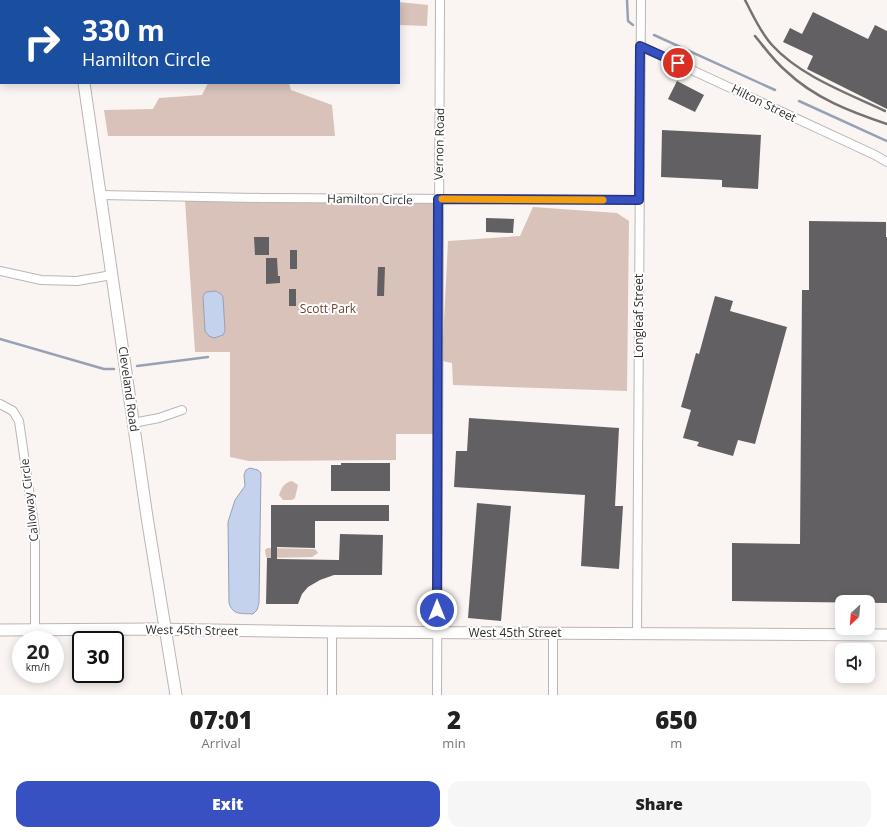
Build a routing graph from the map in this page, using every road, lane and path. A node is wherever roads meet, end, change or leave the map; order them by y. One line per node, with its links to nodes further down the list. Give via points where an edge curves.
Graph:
1 (440, 0): 7 (street, Vernon Road)
2 (641, 0): 3 (street, Longleaf Street)
3 (640, 46): 5 (street, Hilton Street); 8 (street, Longleaf Street)
4 (84, 84): 6 (street, Cleveland Road)
5 (887, 162)
6 (100, 194): 7 (street, Hamilton Circle); 10 (street, Cleveland Road)
7 (438, 199): 8 (street, Hamilton Circle); 18 (street, Vernon Road)
8 (639, 200): 20 (street, Longleaf Street)
9 (0, 271): 10 (street, via 41,280 77,281)
10 (112, 275): 13 (street, Cleveland Road)
11 (0, 404): 15 (street, Calloway Circle, via 13,411 19,421 35,531)
12 (182, 410): 13 (street)
13 (133, 423): 16 (street, Cleveland Road)
14 (0, 630): 15 (street, West 45th Street)
15 (35, 630): 16 (street, West 45th Street)
16 (165, 630): 17 (street, West 45th Street); 22 (street, Cleveland Road)
17 (332, 632): 18 (street, West 45th Street); 23 (street)
18 (437, 632): 19 (street, West 45th Street); 24 (street, Vernon Road)
19 (553, 633): 20 (street, West 45th Street); 25 (street)
20 (637, 633): 21 (street, West 45th Street)
21 (887, 635)
22 (176, 695)
23 (332, 695)
24 (437, 695)
25 (553, 695)

